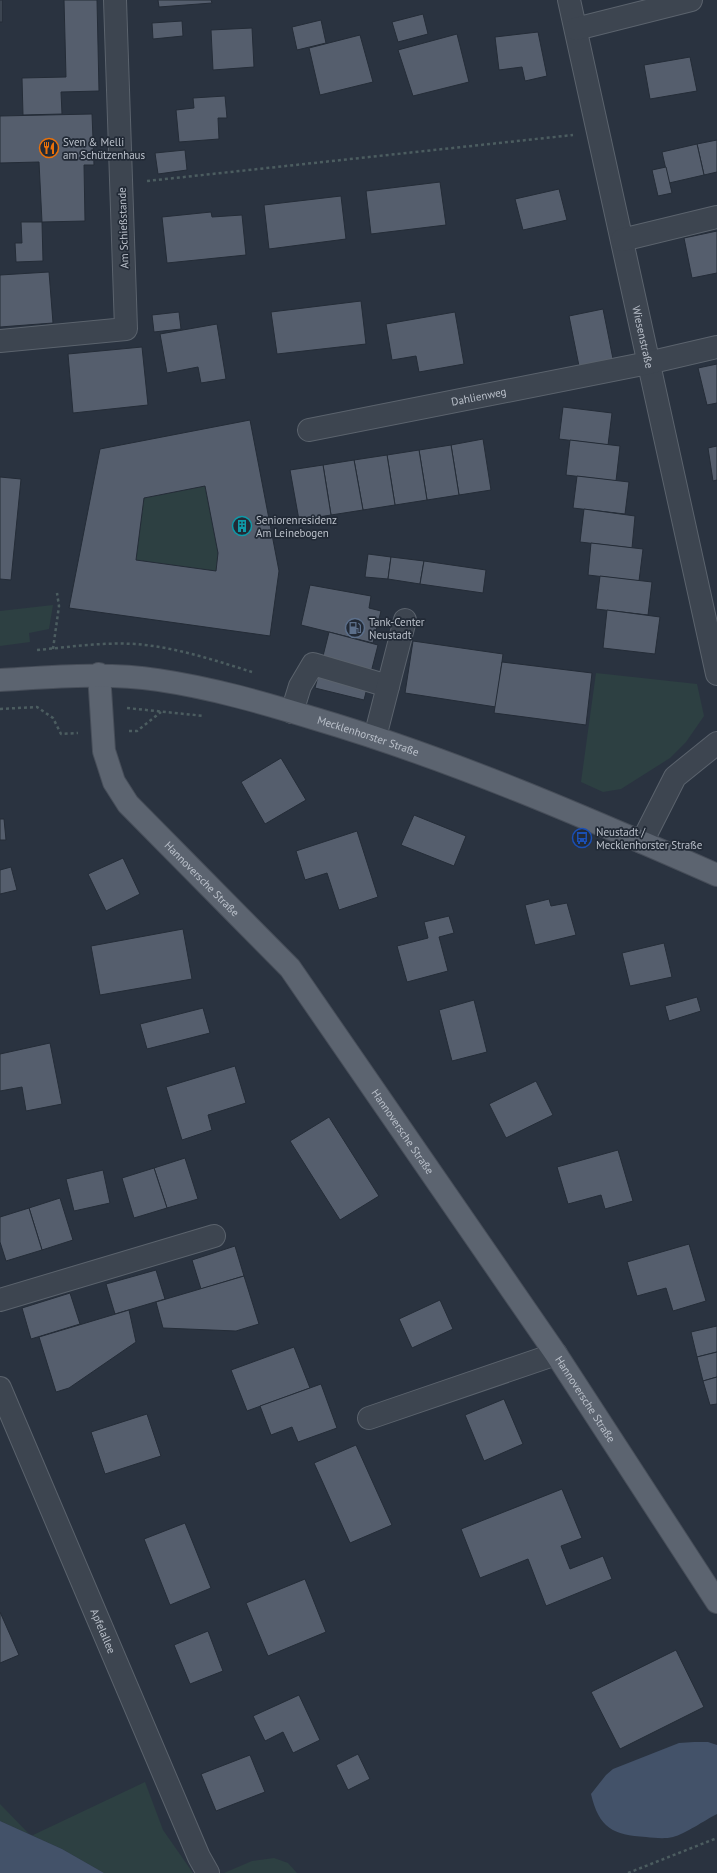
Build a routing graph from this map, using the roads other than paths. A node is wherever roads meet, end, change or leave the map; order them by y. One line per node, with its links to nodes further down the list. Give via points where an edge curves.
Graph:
1 (115, 0): 7 (street, Am Schießstande, via 126,329)
2 (569, 0): 4 (street, Wiesenstraße)
3 (691, 0): 4 (street)
4 (576, 29): 6 (street, Wiesenstraße)
5 (717, 217): 6 (street)
6 (622, 240): 9 (street, Wiesenstraße)
7 (0, 340)
8 (717, 347): 9 (street, Dahlienweg)
9 (648, 363): 10 (street, Dahlienweg); 13 (street, Wiesenstraße)
10 (309, 430)
11 (405, 620): 15 (street)
12 (99, 674): 14 (main road, Mecklenhorster Straße); 16 (main road, Mecklenhorster Straße, via 157,679 218,691); 23 (main road, Hannoversche Straße, via 104,751 114,782 128,804 290,968)
13 (717, 674)
14 (0, 680)
15 (388, 686): 16 (street, via 313,664 300,686); 17 (street)
16 (292, 712): 17 (main road, Mecklenhorster Straße)
17 (375, 737): 19 (main road, Mecklenhorster Straße, via 494,780)
18 (717, 743): 19 (street, via 675,777)
19 (642, 842): 20 (main road, Mecklenhorster Straße)
20 (717, 875)
21 (214, 1236): 22 (street)
22 (0, 1300)
23 (556, 1354): 25 (street); 26 (main road, Hannoversche Straße)
24 (0, 1388): 27 (street, Apfelallee, via 198,1857)
25 (369, 1418)
26 (717, 1602)
27 (208, 1873)

